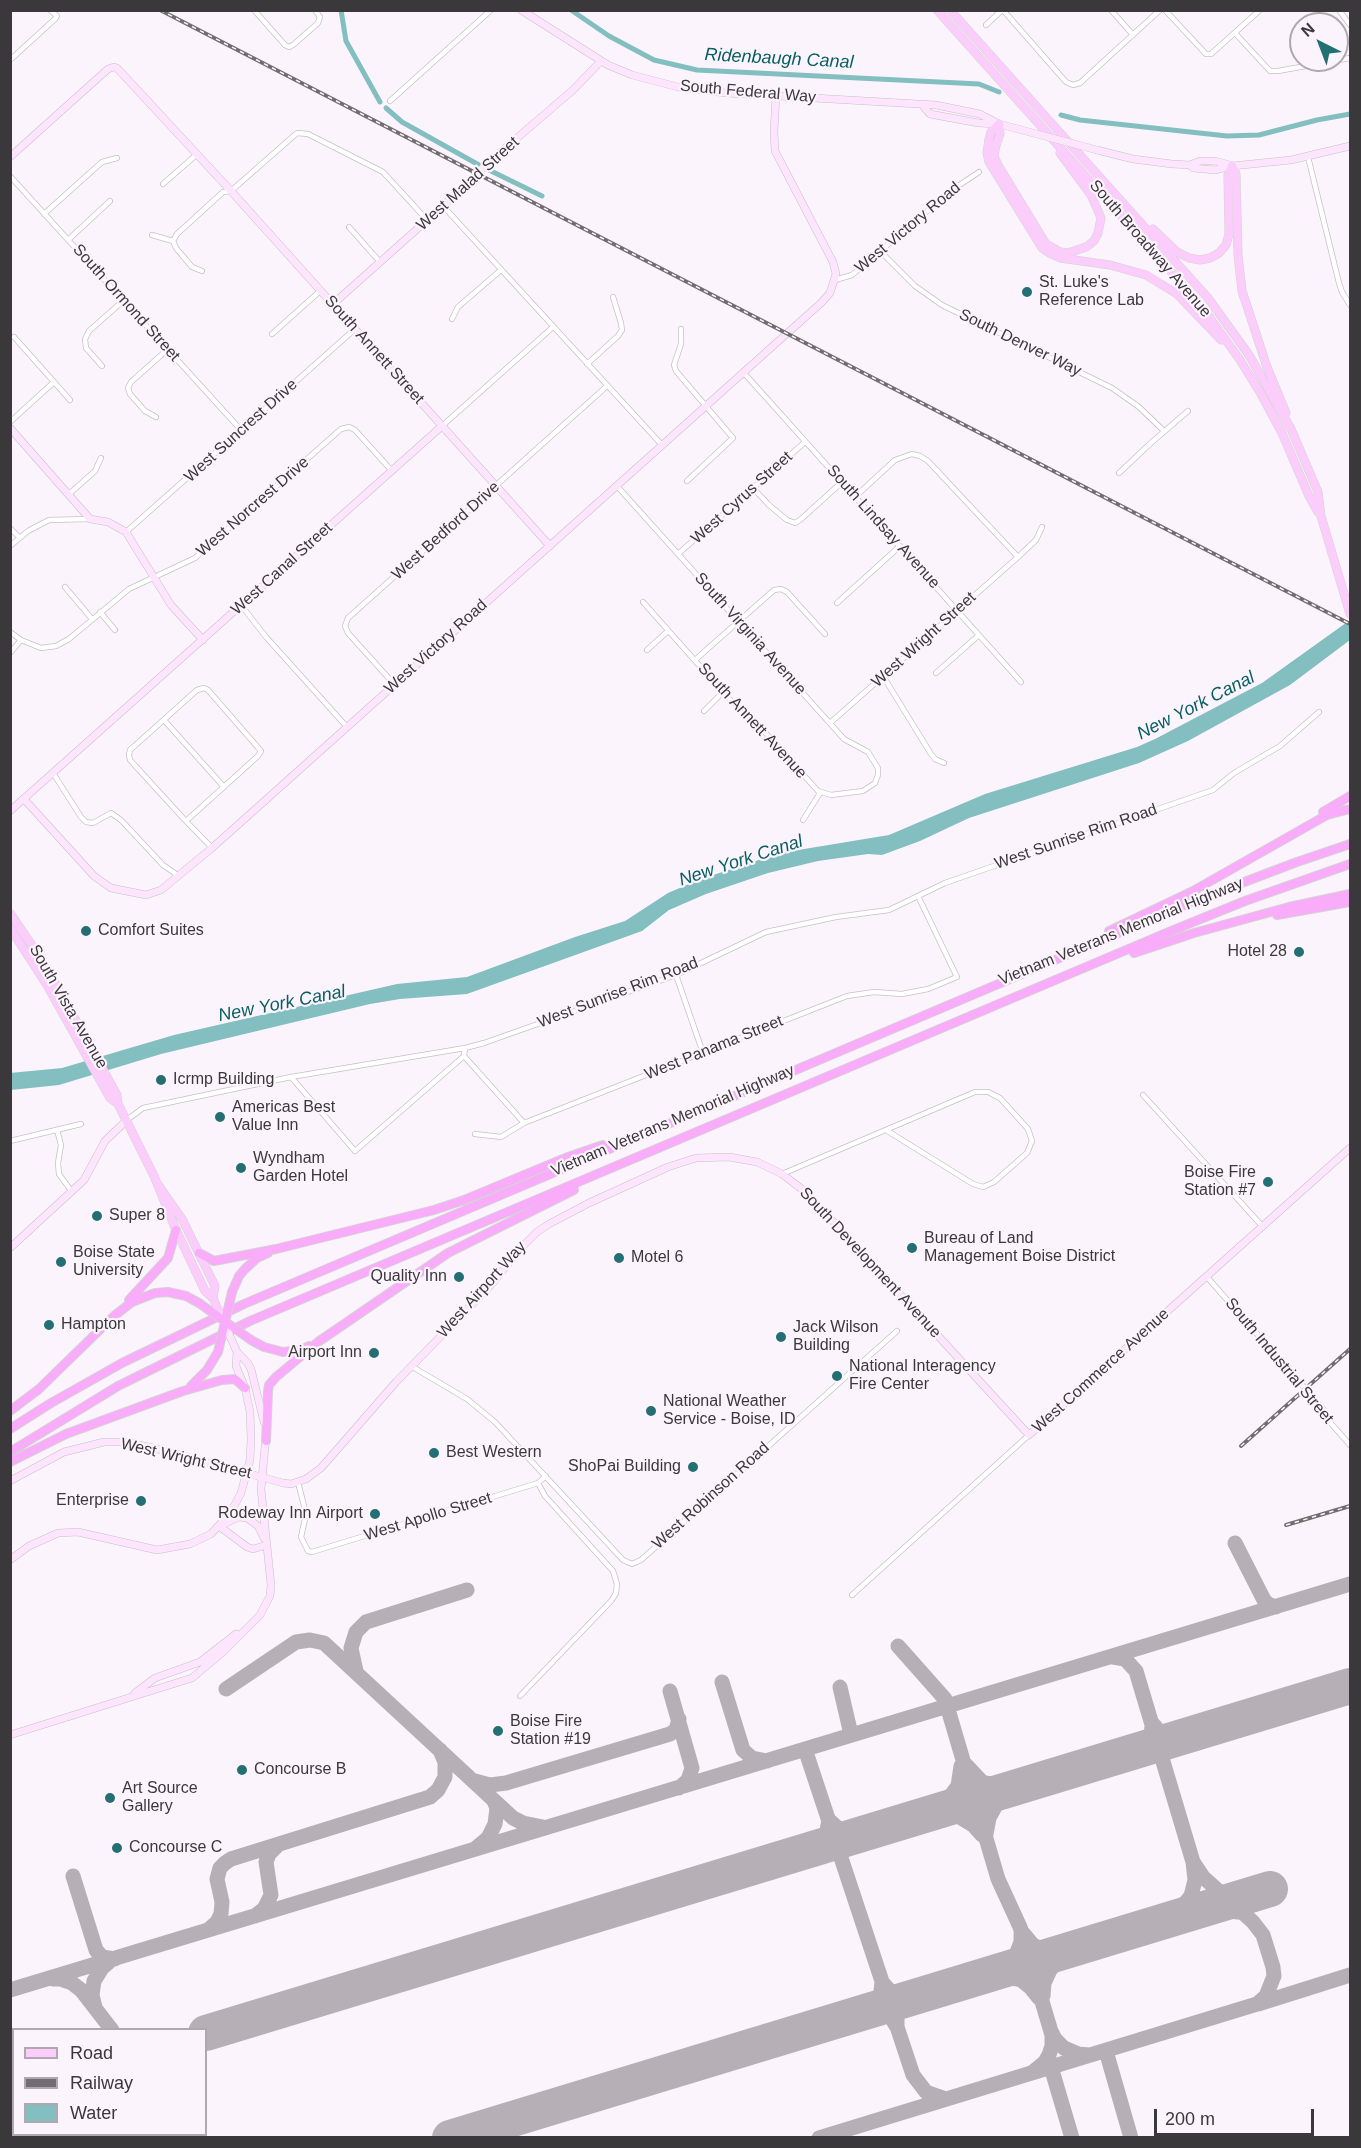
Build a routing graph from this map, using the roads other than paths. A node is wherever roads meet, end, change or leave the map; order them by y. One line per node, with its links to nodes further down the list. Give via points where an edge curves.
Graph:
1 (50, 10): 18 (street, via 57,16)
2 (254, 10): 3 (street, via 289,47 318,23)
3 (315, 10)
4 (490, 10): 21 (street)
5 (521, 10): 19 (street, South Federal Way)
6 (937, 10): 22 (main road, South Broadway Avenue)
7 (950, 10): 36 (main road, South Broadway Avenue)
8 (1002, 10): 13 (street); 16 (street, via 1072,85 1080,83)
9 (1111, 10): 16 (street)
10 (1162, 10): 15 (street, via 1206,54); 16 (street)
11 (1260, 10): 15 (street)
12 (1339, 10): 14 (street)
13 (986, 25)
14 (1350, 25)
15 (1234, 33): 17 (street, via 1270,70)
16 (1133, 35)
17 (1350, 58)
18 (10, 60)
19 (601, 61): 20 (street, South Federal Way, via 632,75 678,87); 35 (street, West Malad Street)
20 (776, 96): 23 (street, South Federal Way, via 936,105 980,114); 47 (street, West Victory Road, via 775,150 833,262)
21 (390, 101)
22 (1034, 118): 23 (main road, via 1100,212 1098,233 1078,251 1053,249 1035,227 995,160); 60 (main road, South Broadway Avenue, via 1200,304)
23 (999, 124): 29 (street, South Federal Way, bridge, via 1132,159 1190,165 1215,161); 60 (main road, via 988,139 989,162 1042,248 1060,258 1146,275 1177,294)
24 (1350, 146): 27 (street, South Federal Way)
25 (196, 155): 26 (street, South Annett Street, via 114,67); 32 (street); 33 (street, South Annett Street)
26 (10, 157)
27 (1308, 157): 29 (street, South Federal Way); 52 (street, via 1339,283)
28 (117, 158): 37 (street, via 102,162)
29 (1232, 166): 36 (main road, via 1228,175 1229,234 1219,253 1210,258 1200,260 1177,252); 73 (main road, via 1236,174 1242,291)
30 (979, 172): 43 (street, West Victory Road)
31 (10, 177): 37 (street, South Ormond Street)
32 (163, 184)
33 (231, 191): 38 (street, via 288,139 297,133 308,134 383,172); 42 (street, via 223,192); 48 (street, South Annett Street)
34 (110, 201): 41 (street)
35 (443, 206): 38 (street, West Malad Street); 45 (street)
36 (1132, 212): 73 (main road, South Broadway Avenue, via 1208,298 1249,355)
37 (44, 214): 41 (street, South Ormond Street)
38 (427, 220): 44 (street, West Malad Street)
39 (349, 227): 44 (street)
40 (152, 235): 42 (street)
41 (68, 240): 50 (street, South Ormond Street)
42 (173, 241): 46 (street, via 192,267)
43 (880, 250): 47 (street, West Victory Road, via 852,275); 75 (street, South Denver Way, via 915,286 942,306 1112,388)
44 (380, 262): 51 (street, West Malad Street)
45 (501, 270): 53 (street, via 458,307); 54 (street)
46 (202, 272)
47 (835, 280): 63 (street, West Victory Road, via 821,303)
48 (320, 291): 51 (street, South Annett Street); 57 (street)
49 (613, 297): 61 (street, via 621,330)
50 (123, 301): 59 (street, South Ormond Street); 62 (street, via 85,339 86,348)
51 (333, 304): 55 (street, South Annett Street)
52 (1350, 305)
53 (452, 319)
54 (553, 327): 61 (street); 71 (street, West Canal Street)
55 (355, 329): 71 (street, South Annett Street); 74 (street, West Suncrest Drive)
56 (681, 329): 67 (street, via 674,365)
57 (272, 334)
58 (14, 337): 64 (street)
59 (168, 349): 69 (street, via 128,388 145,411); 74 (street, South Ormond Street)
60 (1240, 360): 88 (main road, South Broadway Avenue, via 1282,433)
61 (587, 364): 65 (street)
62 (102, 366)
63 (744, 373): 67 (street, West Victory Road); 76 (street, South Lindsay Avenue)
64 (54, 382): 66 (street); 70 (street)
65 (607, 386): 77 (street); 83 (street, West Bedford Drive)
66 (70, 400)
67 (706, 407): 77 (street, West Victory Road); 81 (street, via 734,438)
68 (1188, 411): 75 (street)
69 (156, 417)
70 (10, 422)
71 (442, 426): 79 (street, West Canal Street); 83 (street, South Annett Street)
72 (10, 428): 86 (street)
73 (1291, 429): 88 (main road, South Broadway Avenue, via 1318,492)
74 (241, 430): 92 (street, West Suncrest Drive)
75 (1164, 431): 80 (street)
76 (805, 442): 82 (street, South Lindsay Avenue); 85 (street, West Cyrus Street)
77 (662, 446): 84 (street, West Victory Road)
78 (101, 458): 86 (street, via 95,471)
79 (392, 471): 99 (street, West Norcrest Drive, via 355,430 341,429 202,553); 103 (street, West Canal Street)
80 (1119, 474)
81 (687, 481)
82 (842, 482): 85 (street, via 795,523 768,505); 87 (street, South Lindsay Avenue)
83 (496, 486): 95 (street, South Annett Street); 122 (street, West Bedford Drive, via 345,622 348,633)
84 (617, 486): 95 (street, West Victory Road); 97 (street, South Virginia Avenue)
85 (753, 488): 97 (street, West Cyrus Street)
86 (69, 494): 89 (street)
87 (856, 496): 96 (street, South Lindsay Avenue); 98 (street, via 895,460 912,454 928,461)
88 (1321, 516): 106 (main road, South Broadway Avenue)
89 (90, 519): 92 (street, via 108,522); 93 (street, via 49,520)
90 (1042, 527): 98 (street, West Wright Street, via 1036,540)
91 (10, 528): 93 (street)
92 (126, 532): 99 (street)
93 (20, 538): 94 (street)
94 (10, 546)
95 (550, 546): 122 (street, West Victory Road)
96 (900, 546): 102 (street); 104 (street, South Lindsay Avenue)
97 (678, 554): 108 (street, South Virginia Avenue)
98 (1018, 557): 104 (street, West Wright Street)
99 (153, 576): 105 (street, West Norcrest Drive); 115 (street, via 171,605)
100 (65, 587): 107 (street)
101 (643, 602): 110 (street, South Annett Avenue)
102 (837, 603)
103 (241, 604): 115 (street, West Canal Street); 128 (street)
104 (958, 610): 113 (street, South Lindsay Avenue); 120 (street, West Wright Street)
105 (100, 612): 107 (street, West Norcrest Drive); 109 (street)
106 (1350, 614)
107 (92, 619): 114 (street, West Norcrest Drive, via 56,646 41,648)
108 (739, 621): 112 (street, via 774,590 781,589); 118 (street); 127 (street, South Virginia Avenue)
109 (115, 630)
110 (668, 631): 116 (street); 118 (street, South Annett Avenue)
111 (10, 632): 114 (street)
112 (825, 634)
113 (979, 635): 119 (street); 121 (street, South Lindsay Avenue)
114 (21, 640): 117 (street)
115 (202, 640): 130 (street, West Canal Street)
116 (647, 650)
117 (10, 654)
118 (694, 660): 123 (street, South Annett Avenue)
119 (936, 673)
120 (883, 676): 127 (street, West Wright Street); 129 (street, via 931,754)
121 (1021, 682)
122 (394, 684): 128 (street, West Victory Road)
123 (723, 693): 124 (street); 133 (street, South Annett Avenue, via 752,718)
124 (704, 711)
125 (1319, 712): 146 (street, West Sunrise Rim Road, via 1280,746 1213,790 945,883)
126 (164, 720): 132 (street); 132 (street, via 198,690 208,690 261,751); 139 (street, via 130,750 130,760)
127 (831, 723): 131 (street, South Virginia Avenue, via 844,738 868,752 878,768)
128 (346, 727): 141 (street, West Victory Road)
129 (944, 763)
130 (53, 773): 135 (street, West Canal Street); 144 (street, via 86,822 93,823 111,813)
131 (877, 778): 133 (street, South Annett Avenue, via 863,791 831,795)
132 (224, 787): 139 (street)
133 (820, 792): 138 (street)
134 (1350, 796): 142 (highway)
135 (24, 799): 137 (street, West Canal Street); 144 (street, West Victory Road, via 94,876 111,888 146,895)
136 (1350, 809): 142 (highway, via 1327,815)
137 (10, 811)
138 (803, 820)
139 (186, 821): 141 (street)
140 (1350, 844): 153 (highway, Vietnam Veterans Memorial Highway, via 1230,886)
141 (212, 848): 144 (street, West Victory Road)
142 (1264, 849): 153 (highway, via 1193,891)
143 (1350, 864): 152 (highway, Vietnam Veterans Memorial Highway, via 1245,901)
144 (179, 877)
145 (1350, 894): 149 (highway)
146 (918, 896): 151 (street, West Sunrise Rim Road, via 889,910 766,932); 155 (street, West Panama Street, via 957,977 911,992 847,996)
147 (1350, 902): 149 (highway)
148 (10, 913): 159 (main road, South Vista Avenue, via 44,963 105,1071)
149 (1238, 921): 152 (highway, via 1159,944)
150 (10, 928): 159 (main road, South Vista Avenue, via 110,1098)
151 (676, 975): 154 (street, West Sunrise Rim Road); 155 (street)
152 (1029, 992): 169 (highway, Vietnam Veterans Memorial Highway)
153 (964, 997): 163 (highway, Vietnam Veterans Memorial Highway)
154 (465, 1048): 156 (street); 157 (street, West Sunrise Rim Road)
155 (703, 1053): 161 (street, West Panama Street)
156 (464, 1056): 157 (street, via 355,1151); 161 (street)
157 (291, 1077): 160 (street, West Sunrise Rim Road, via 142,1107)
158 (1143, 1095): 173 (street)
159 (118, 1104): 160 (main road, South Vista Avenue)
160 (127, 1120): 171 (main road, South Vista Avenue); 172 (street, via 105,1141 84,1180)
161 (524, 1123): 166 (street, West Panama Street, via 501,1137)
162 (81, 1124): 164 (street)
163 (663, 1125): 176 (highway, via 565,1158 442,1208); 189 (highway, Vietnam Veterans Memorial Highway, via 199,1324 88,1381)
164 (57, 1130): 167 (street); 172 (street, via 61,1145 59,1174)
165 (886, 1130): 165 (street, via 983,1187 1027,1153 1032,1141 1028,1129 1000,1098 987,1092 975,1092); 170 (street)
166 (476, 1134)
167 (10, 1141)
168 (1350, 1148): 173 (street, West Commerce Avenue)
169 (624, 1163): 183 (highway, via 457,1248); 193 (highway, Vietnam Veterans Memorial Highway, via 206,1341 118,1386)
170 (782, 1174): 185 (street, West Airport Way, via 768,1166 729,1156 696,1158 565,1215 528,1240 491,1285); 190 (street, South Development Avenue, via 807,1193)
171 (157, 1183): 174 (main road, South Vista Avenue); 177 (main road, South Vista Avenue)
172 (72, 1192): 175 (street)
173 (1263, 1227): 178 (street, West Commerce Avenue)
174 (177, 1230): 179 (main road, South Vista Avenue, via 205,1291); 180 (highway, via 163,1265)
175 (10, 1248)
176 (276, 1249): 177 (highway, via 214,1261); 181 (highway, bridge, via 257,1258 239,1276)
177 (199, 1253): 179 (main road, South Vista Avenue, via 216,1286)
178 (1207, 1277): 190 (street, West Commerce Avenue); 192 (street, South Industrial Street)
179 (213, 1298): 181 (main road, South Vista Avenue, bridge)
180 (114, 1316): 181 (highway, bridge, via 132,1302 156,1293 179,1294); 188 (highway, via 39,1389)
181 (224, 1323): 183 (highway, bridge, via 250,1340 282,1352 301,1350); 184 (street, South Vista Avenue, bridge); 187 (highway, bridge, via 218,1352 207,1371)
182 (897, 1331): 197 (street, West Robinson Road, via 632,1564 623,1560)
183 (318, 1342): 191 (highway, via 269,1385)
184 (237, 1352): 186 (street, South Vista Avenue, via 236,1365); 191 (street, South Vista Avenue, via 251,1369)
185 (411, 1366): 197 (street, via 475,1405); 199 (street, West Airport Way, via 321,1468)
186 (245, 1388): 187 (highway, via 235,1379); 195 (street, South Vista Avenue, via 251,1439)
187 (183, 1391): 194 (highway, via 66,1434)
188 (10, 1411)
189 (10, 1429)
190 (1029, 1435): 204 (street, West Commerce Avenue)
191 (266, 1441): 196 (street, South Vista Avenue)
192 (1350, 1445)
193 (10, 1452)
194 (10, 1462)
195 (248, 1472): 196 (street, West Wright Street); 198 (street, West Wright Street, via 126,1442 104,1442 64,1452); 201 (street, via 242,1493)
196 (261, 1476): 199 (street, via 283,1483); 202 (street)
197 (546, 1476): 200 (street, West Apollo Street)
198 (10, 1481)
199 (298, 1482): 200 (street, West Apollo Street, via 306,1514 301,1537 308,1551)
200 (538, 1483): 206 (street, via 545,1496 613,1571 617,1584 612,1600)
201 (219, 1526): 202 (street, via 246,1547); 202 (street, via 239,1517 247,1518 258,1526); 203 (street, via 190,1544 157,1550 78,1532 58,1533 28,1545)
202 (267, 1545): 205 (street, via 270,1596 260,1616)
203 (10, 1560)
204 (852, 1595)
205 (252, 1622): 207 (street, via 200,1662 155,1678 133,1694); 207 (street, via 192,1678)
206 (520, 1696)
207 (10, 1733)

